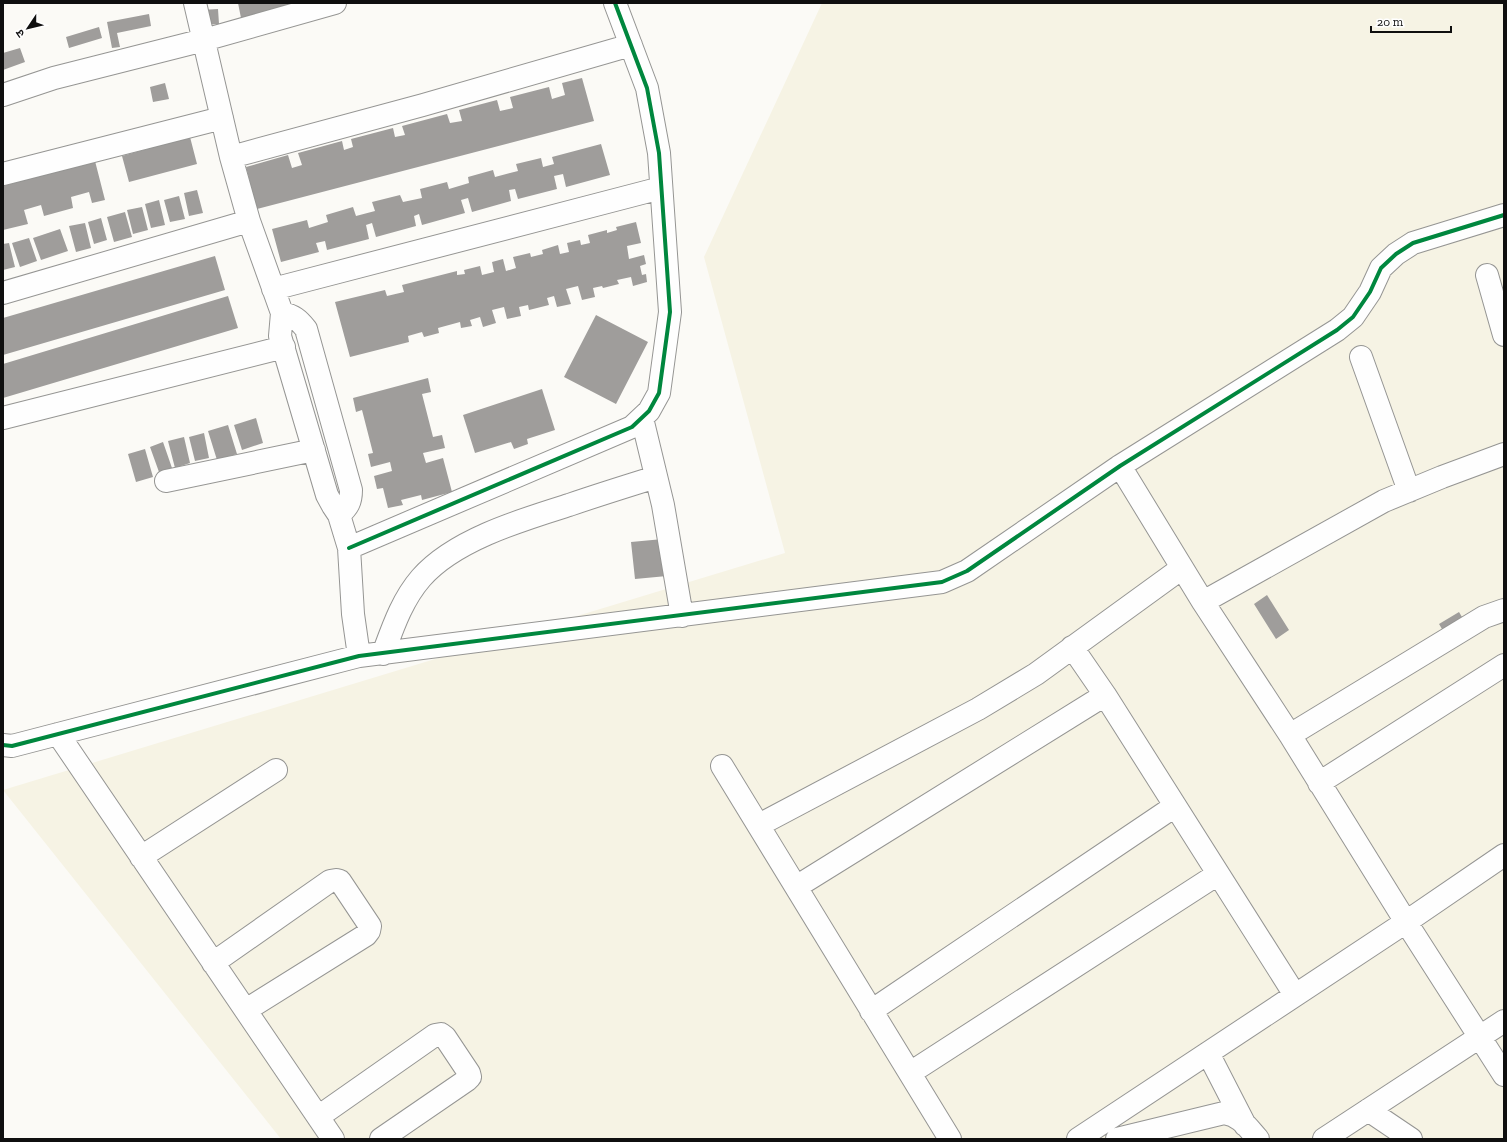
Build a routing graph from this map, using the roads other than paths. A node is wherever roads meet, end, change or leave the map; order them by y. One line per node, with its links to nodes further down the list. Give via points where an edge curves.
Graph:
1 (195, 3): 4 (street)
2 (335, 3): 4 (street)
3 (615, 3): 5 (street)
4 (204, 40): 6 (street, via 54,78); 7 (street)
5 (632, 45): 8 (street); 10 (street, via 647,88)
6 (3, 95)
7 (222, 118): 8 (street); 9 (street)
8 (231, 157): 12 (street)
9 (3, 174)
10 (661, 188): 14 (street); 21 (street, via 670,312 659,393)
11 (1504, 215): 24 (street, via 1413,243 1396,254 1381,268 1370,292 1353,317)
12 (249, 221): 14 (street); 15 (street)
13 (1487, 275): 17 (street)
14 (273, 290): 16 (street)
15 (3, 293)
16 (282, 313): 18 (street, via 280,336); 28 (street, via 292,316 306,329 350,490 351,499)
17 (1504, 335)
18 (284, 347): 20 (street); 22 (street)
19 (1361, 358): 27 (street)
20 (3, 418)
21 (642, 418): 25 (street); 29 (street, via 632,427)
22 (314, 450): 26 (street); 28 (street, via 327,495)
23 (1504, 454): 27 (street)
24 (1120, 466): 30 (street); 33 (street, via 967,571 942,582)
25 (656, 477): 33 (street); 35 (street, via 496,530 442,558 420,578 401,606)
26 (166, 481)
27 (1409, 491): 31 (street, via 1384,501)
28 (339, 514): 29 (street)
29 (349, 548): 36 (street, via 353,614)
30 (1182, 568): 31 (street); 34 (street)
31 (1203, 602): 40 (street)
32 (1504, 610): 40 (street, via 1484,617)
33 (682, 616): 35 (street)
34 (1072, 647): 38 (street); 46 (street, via 1036,674 978,709)
35 (383, 654): 36 (street)
36 (359, 656): 39 (street)
37 (1504, 665): 44 (street)
38 (1105, 695): 45 (street); 50 (street)
39 (58, 734): 41 (street, via 12,746); 48 (street)
40 (1290, 735): 44 (street)
41 (3, 745)
42 (722, 766): 46 (street)
43 (276, 770): 48 (street)
44 (1319, 783): 51 (street)
45 (1175, 806): 49 (street); 55 (street)
46 (758, 825): 50 (street)
47 (1504, 855): 51 (street)
48 (141, 856): 52 (street)
49 (1218, 874): 53 (street); 59 (street)
50 (796, 887): 55 (street)
51 (1406, 922): 53 (street); 57 (street)
52 (213, 963): 54 (street); 54 (street, via 330,881 340,882 370,926 369,931)
53 (1295, 995): 58 (street)
54 (246, 1010): 62 (street)
55 (871, 1011): 59 (street)
56 (1504, 1021): 57 (street)
57 (1480, 1037): 60 (street); 61 (street)
58 (1208, 1053): 63 (street); 67 (street)
59 (910, 1073): 66 (street)
60 (1504, 1075)
61 (1368, 1110): 69 (street); 70 (street)
62 (318, 1117): 64 (street); 65 (street, via 435,1034 441,1034 470,1077)
63 (1252, 1133): 68 (street, via 1239,1118 1224,1113)
64 (333, 1139)
65 (381, 1139)
66 (950, 1139)
67 (1078, 1139)
68 (1117, 1139)
69 (1324, 1139)
70 (1412, 1139)

